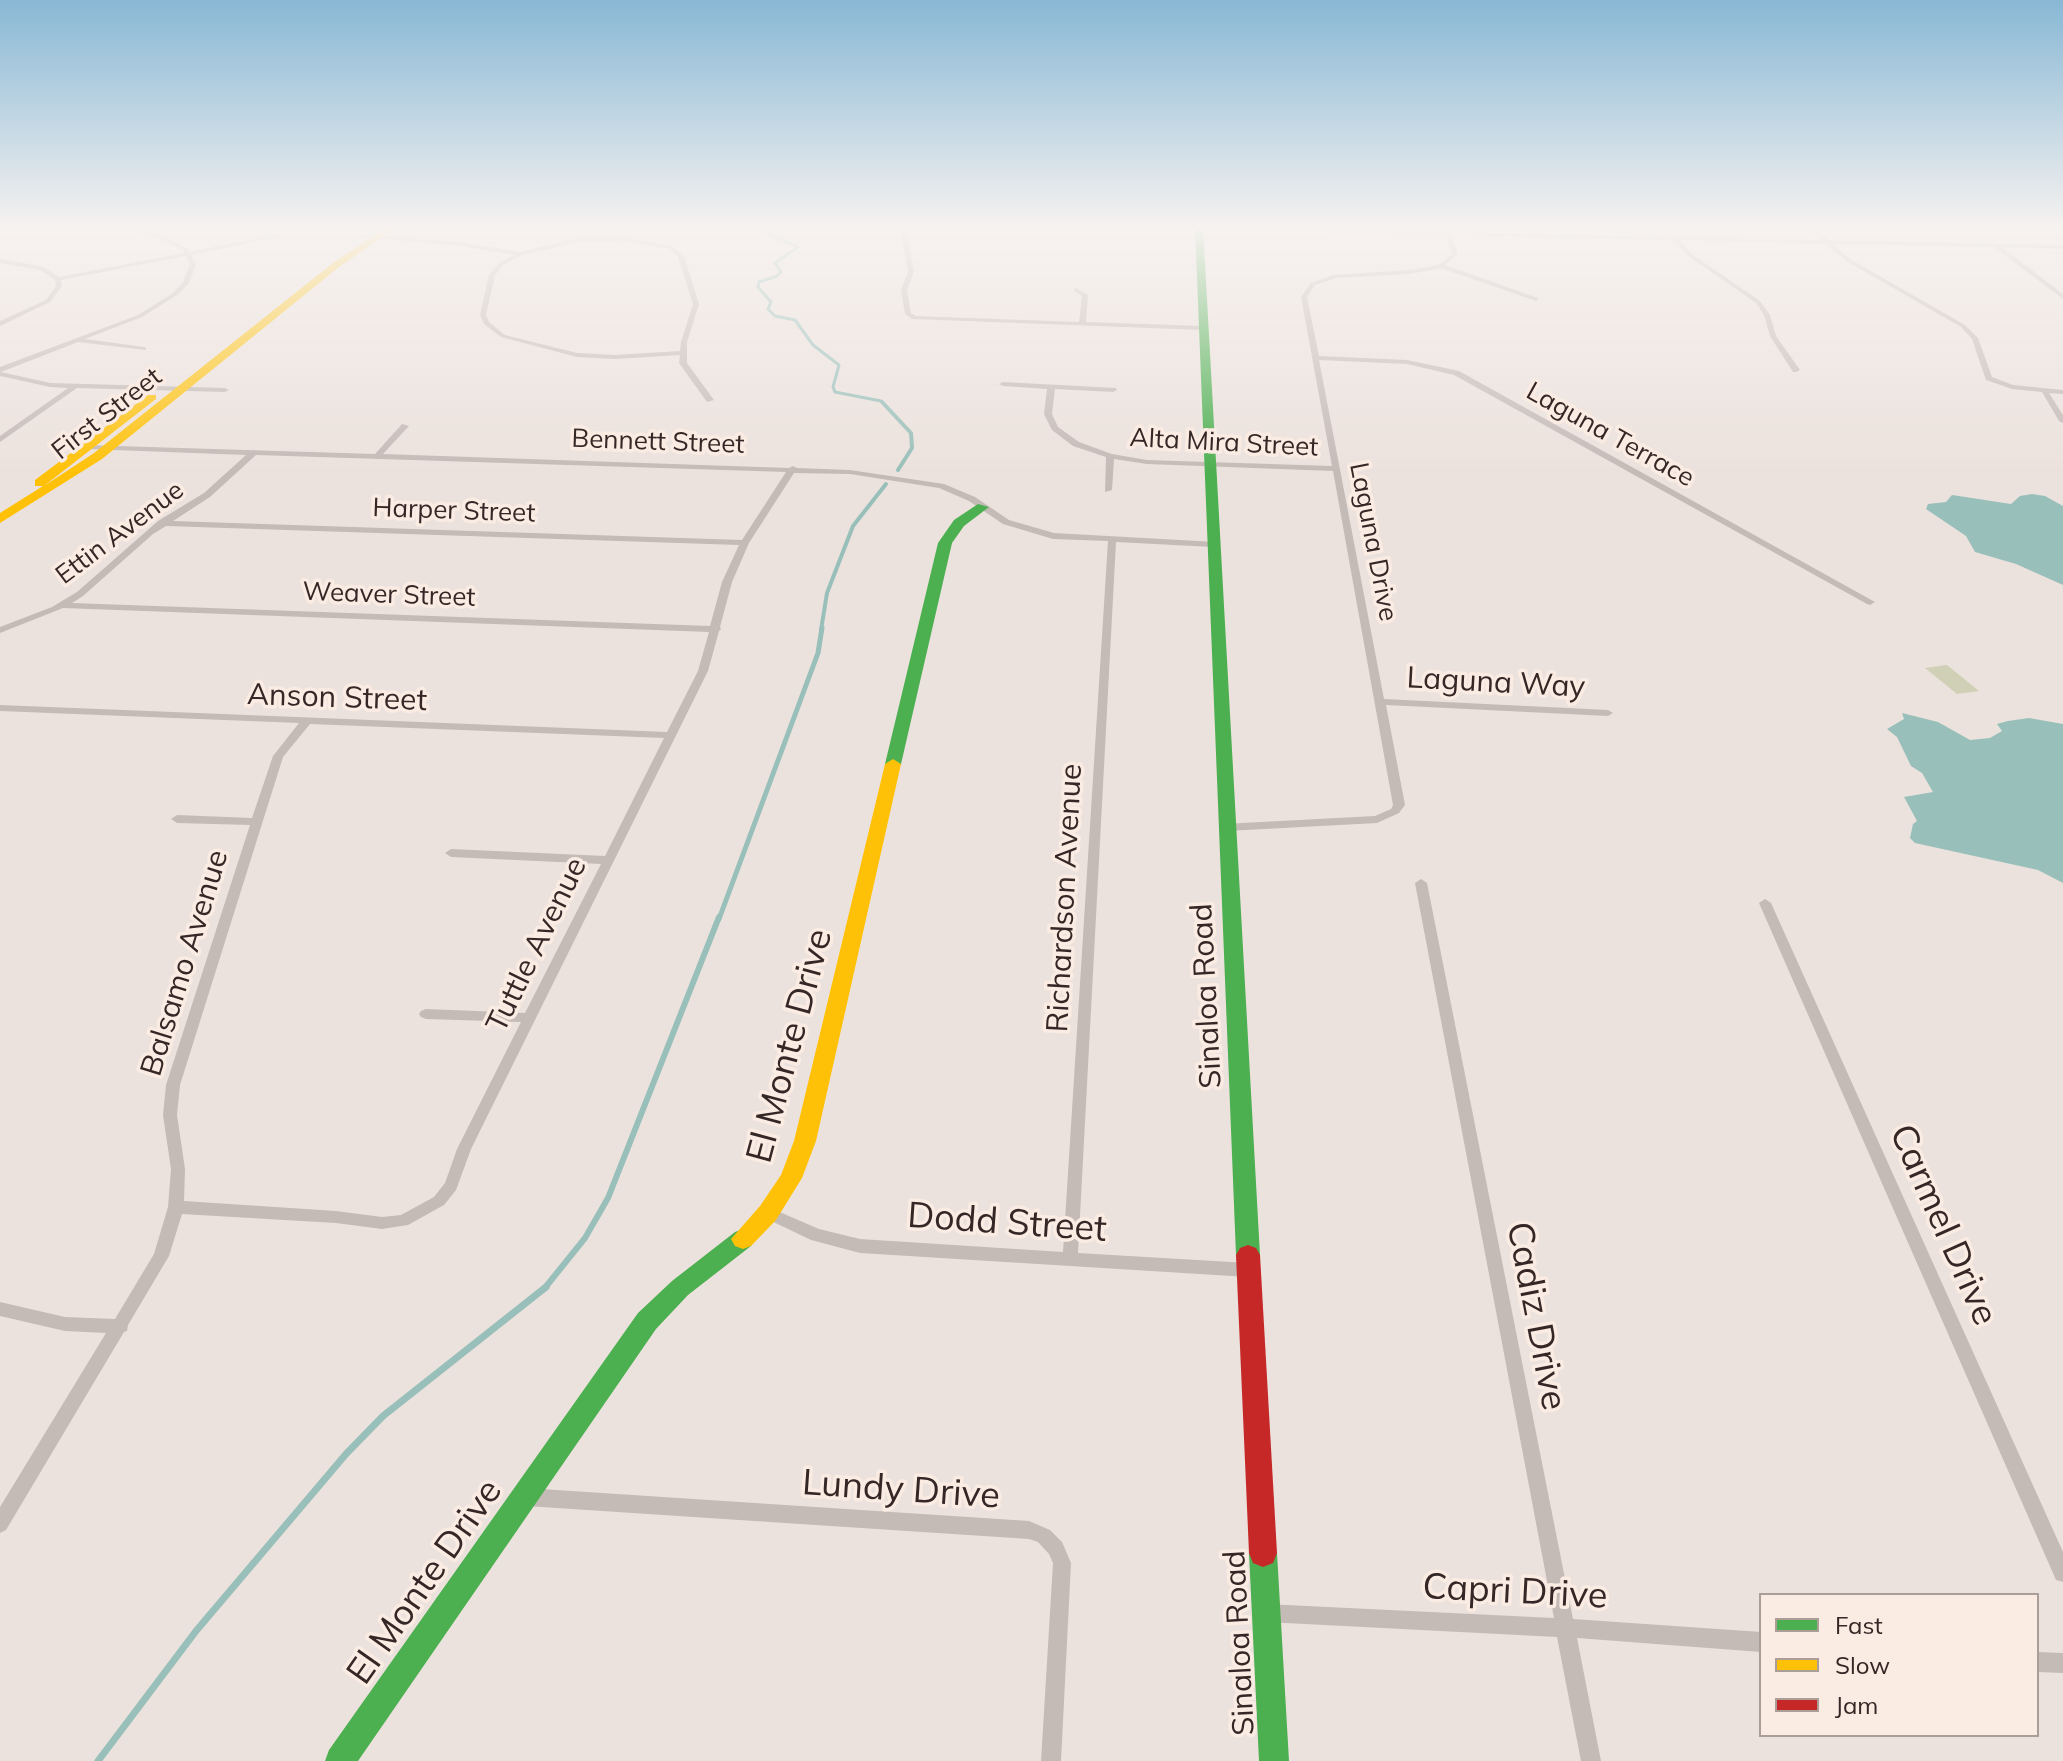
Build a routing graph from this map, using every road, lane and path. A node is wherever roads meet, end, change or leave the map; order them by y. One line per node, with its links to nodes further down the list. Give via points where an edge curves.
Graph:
1 (31, 309): 12 (street)
2 (151, 309): 15 (street)
3 (278, 309): 24 (street, First Street)
4 (484, 309): 17 (street, via 493,331 577,355)
5 (695, 309): 17 (street)
6 (908, 309): 13 (street, via 910,316 926,320)
7 (1084, 309): 13 (street)
8 (1202, 309): 14 (street, Sinaloa Road)
9 (1306, 309): 18 (street, Laguna Drive)
10 (1763, 309): 19 (street)
11 (1934, 309): 27 (street, via 1975,338 1989,378)
12 (0, 324)
13 (1082, 324): 14 (street)
14 (1203, 328): 38 (street, Sinaloa Road)
15 (81, 341): 16 (street); 20 (street)
16 (144, 349)
17 (682, 353): 29 (street, via 687,371)
18 (1315, 358): 40 (street, Laguna Drive); 49 (street, Laguna Terrace, via 1407,362 1456,373)
19 (1796, 370)
20 (0, 372): 22 (street, via 28,382)
21 (1003, 384): 23 (street)
22 (75, 386): 24 (street); 32 (street)
23 (1051, 388): 26 (street); 37 (street, Alta Mira Street, via 1048,414 1055,428 1076,444)
24 (172, 389): 25 (street); 33 (street, First Street); 34 (street, First Street)
25 (225, 390)
26 (1113, 390)
27 (2044, 390): 28 (street); 30 (street)
28 (2063, 392)
29 (710, 400)
30 (2063, 421)
31 (405, 426): 36 (street)
32 (0, 440)
33 (88, 447): 34 (street, Bennett Street); 42 (street, First Street)
34 (109, 448): 35 (street, Bennett Street); 44 (street, First Street)
35 (254, 452): 36 (street, Bennett Street); 45 (street, Ettin Avenue, via 207,495)
36 (378, 455): 39 (street, Bennett Street)
37 (1110, 456): 38 (street, Alta Mira Street); 41 (street)
38 (1208, 465): 40 (street, Alta Mira Street); 48 (street, Sinaloa Road)
39 (793, 468): 43 (street, Bennett Street, via 923,482); 47 (street, Tuttle Avenue)
40 (1336, 469): 53 (street, Laguna Drive)
41 (1108, 490)
42 (0, 507)
43 (983, 507): 46 (street, Bennett Street, via 1036,532); 68 (street, El Monte Drive, via 959,523 945,543 805,1141 791,1178)
44 (0, 519)
45 (161, 523): 47 (street, Harper Street); 50 (street, Ettin Avenue, via 95,583)
46 (1112, 540): 48 (street, Bennett Street); 69 (street, Richardson Avenue)
47 (745, 543): 51 (street, Tuttle Avenue, via 727,582)
48 (1213, 544): 60 (street, Sinaloa Road)
49 (1870, 602)
50 (61, 605): 51 (street, Weaver Street); 52 (street, Ettin Avenue)
51 (716, 629): 57 (street, Tuttle Avenue, via 703,671)
52 (0, 630)
53 (1381, 702): 55 (street, Laguna Way); 60 (street, Laguna Drive, via 1399,798 1395,811 1377,819 1329,824)
54 (0, 708): 56 (street, Anson Street)
55 (1608, 713)
56 (307, 720): 57 (street, Anson Street); 59 (street, Balsamo Avenue, via 278,756)
57 (671, 735): 62 (street, Tuttle Avenue)
58 (177, 819): 59 (street)
59 (255, 822): 67 (street, Balsamo Avenue, via 173,1085)
60 (1227, 827): 70 (street, Sinaloa Road)
61 (451, 853): 62 (street)
62 (607, 860): 66 (street, Tuttle Avenue)
63 (1421, 883): 77 (street, Cadiz Drive)
64 (1765, 903): 75 (street, Carmel Drive)
65 (426, 1014): 66 (street)
66 (529, 1018): 67 (street, Tuttle Avenue, via 451,1186 426,1211 382,1223)
67 (176, 1207): 72 (street, Balsamo Avenue, via 161,1256)
68 (768, 1213): 69 (street, Dodd Street, via 816,1235 860,1246); 73 (street, El Monte Drive, via 647,1321)
69 (1070, 1259): 70 (street, Dodd Street)
70 (1248, 1270): 76 (street, Sinaloa Road)
71 (0, 1309): 72 (street, via 65,1324)
72 (121, 1326): 74 (street, Balsamo Avenue)
73 (523, 1497): 81 (street, El Monte Drive); 82 (street, Lundy Drive, via 1013,1529 1044,1536 1062,1563)
74 (0, 1524)
75 (2063, 1573)
76 (1266, 1613): 77 (street, Capri Drive); 83 (street, Sinaloa Road)
77 (1565, 1628): 78 (street, Capri Drive); 84 (street, Cadiz Drive)
78 (1759, 1642)
79 (2039, 1662): 80 (street)
80 (2063, 1663)
81 (350, 1758)
82 (1051, 1761)
83 (1274, 1761)
84 (1591, 1761)

